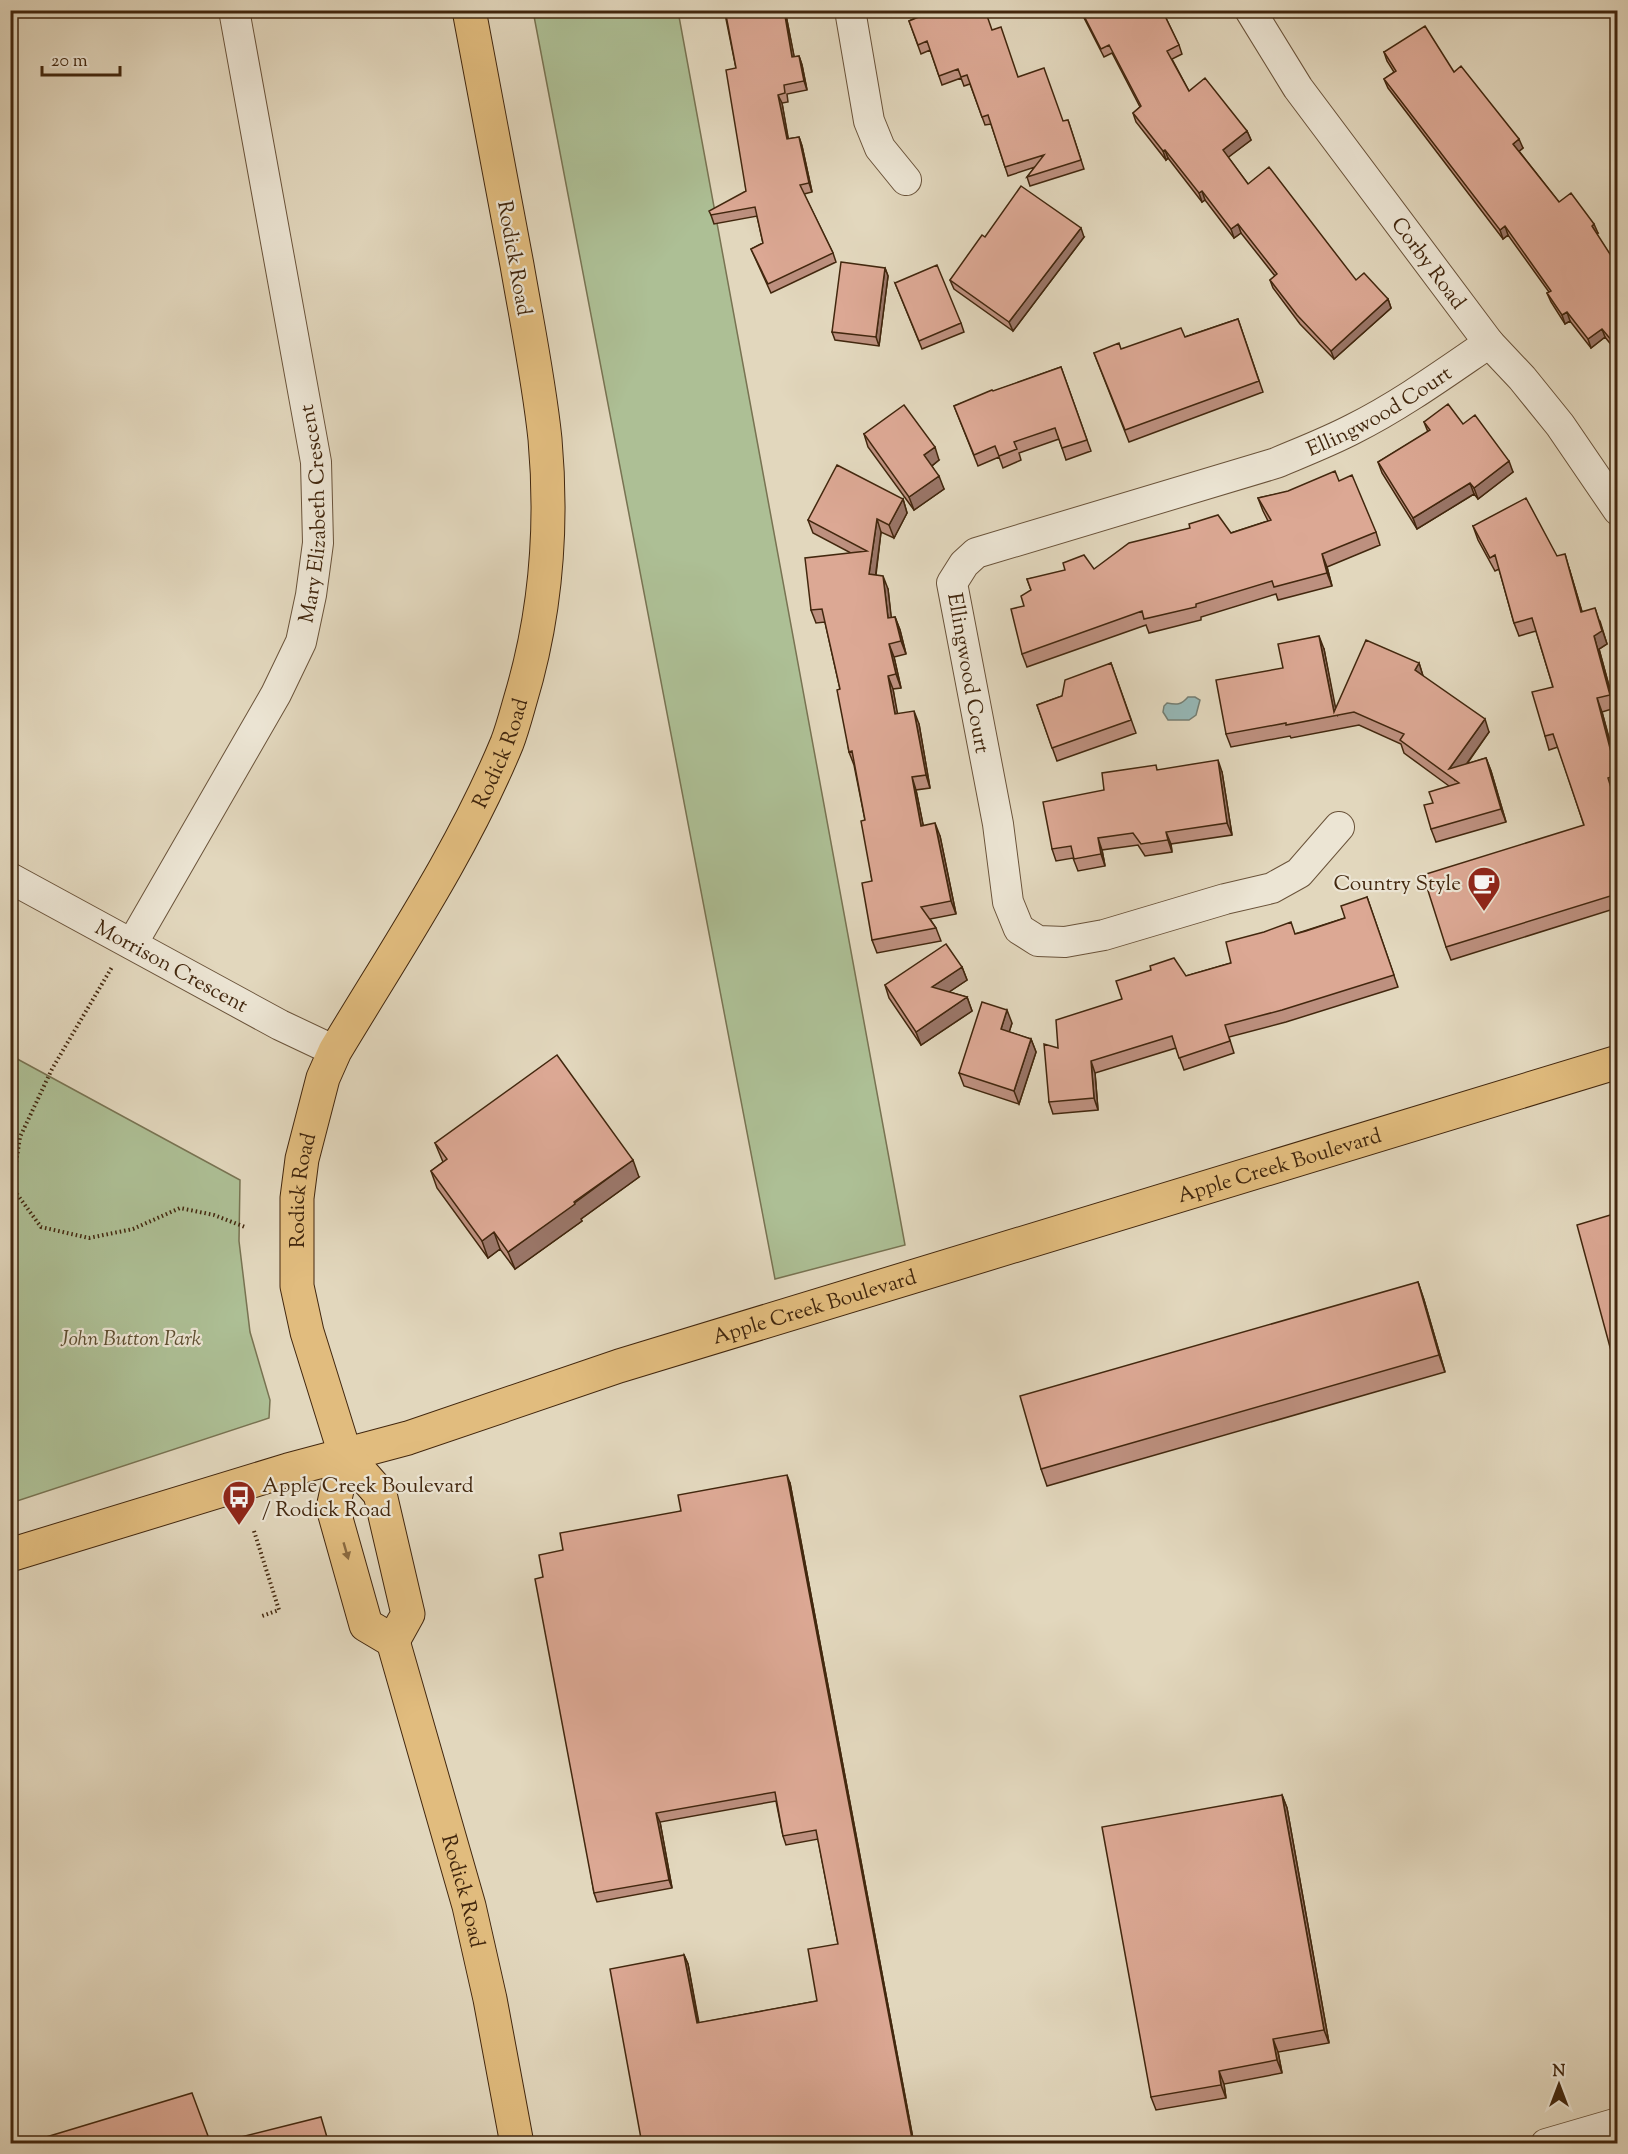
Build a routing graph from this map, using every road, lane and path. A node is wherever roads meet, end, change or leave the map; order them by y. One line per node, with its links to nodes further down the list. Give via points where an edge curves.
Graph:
1 (234, 10): 10 (street, Mary Elizabeth Crescent, via 316,462 318,543 301,642 270,704)
2 (469, 10): 12 (main road, Rodick Road, via 531,343 545,440 547,553 541,614 508,741 483,795 447,864)
3 (850, 10): 5 (street, via 869,121 880,148)
4 (1250, 10): 6 (street, Corby Road, via 1298,88)
5 (906, 180)
6 (1489, 343): 7 (street, Corby Road, via 1560,425); 8 (street, Ellingwood Court, via 1354,429 1276,463 976,553 952,584 998,824 1008,902 1019,929 1038,941 1065,942 1104,935 1272,888 1299,873)
7 (1617, 510)
8 (1339, 827)
9 (10, 878): 10 (street, Morrison Crescent)
10 (132, 944): 12 (street, Morrison Crescent)
11 (112, 967): 14 (path, via 51,1069 20,1137)
12 (335, 1051): 17 (main road, Rodick Road, via 323,1078 302,1159 297,1198 297,1286 307,1332)
13 (1617, 1062): 17 (main road, Apple Creek Boulevard, via 620,1366 408,1438)
14 (12, 1190): 15 (path); 16 (path, via 41,1227 89,1238 133,1229 180,1208)
15 (10, 1202)
16 (245, 1227)
17 (345, 1454): 19 (main road, Apple Creek Boulevard); 21 (main road, Rodick Road, via 380,1494 408,1614); 21 (main road, Rodick Road, one-way to 21, via 333,1508 366,1625)
18 (254, 1532): 20 (path, via 279,1610)
19 (10, 1555)
20 (262, 1616)
21 (393, 1641): 23 (main road, Rodick Road, via 469,1906)
22 (1617, 2123): 24 (street)
23 (517, 2144)
24 (1546, 2144)

